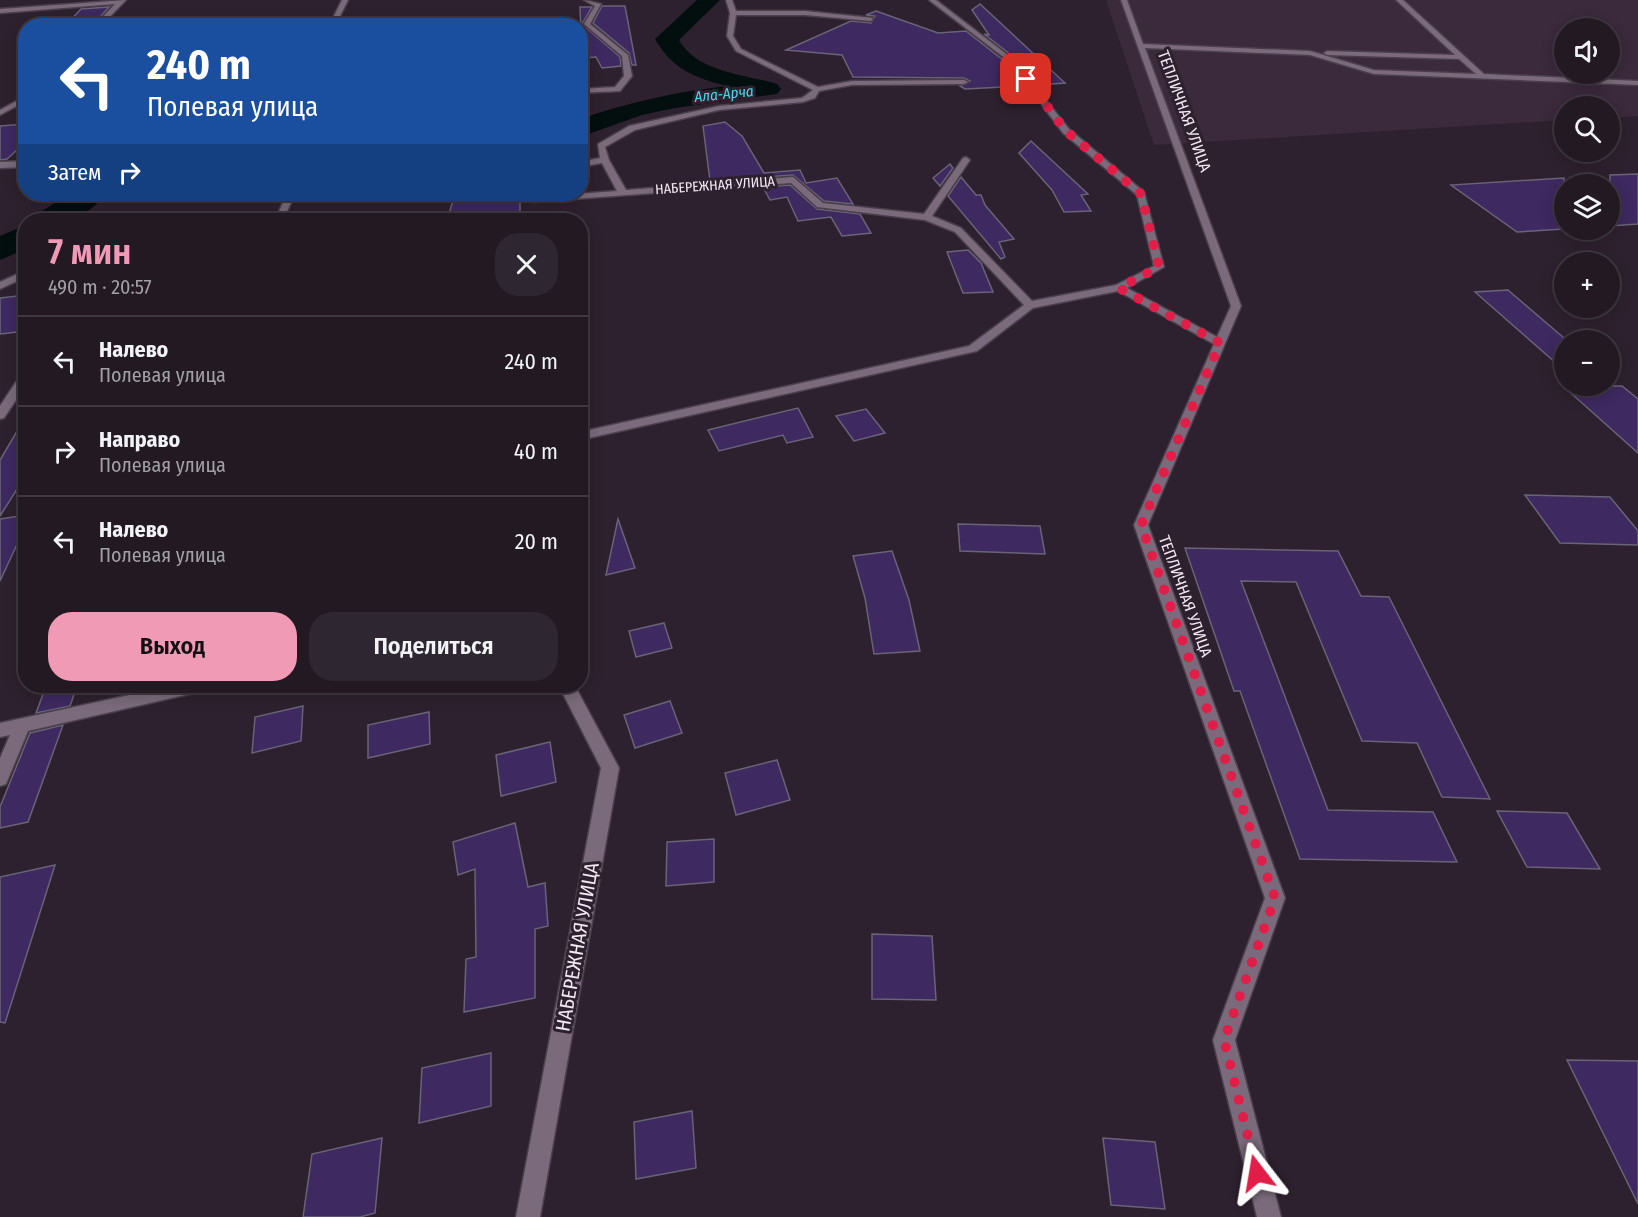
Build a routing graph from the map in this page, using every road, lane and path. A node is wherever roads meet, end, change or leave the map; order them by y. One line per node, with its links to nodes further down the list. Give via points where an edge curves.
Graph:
1 (345, 0): 11 (street)
2 (588, 0): 13 (street, via 598,5)
3 (729, 0): 9 (street)
4 (932, 0): 35 (street, via 1012,62 1066,131 1141,194 1159,267)
5 (1124, 0): 15 (street, ТЕПЛИЧНАЯ УЛИЦА)
6 (1399, 0): 17 (street)
7 (121, 1): 8 (street); 10 (street)
8 (0, 10)
9 (733, 13): 12 (street, via 805,13); 21 (street, via 730,36 738,50)
10 (105, 18)
11 (336, 18)
12 (871, 20)
13 (588, 22)
14 (588, 25): 22 (street, via 625,55 628,76 617,89)
15 (1142, 46): 16 (street); 37 (street, ТЕПЛИЧНАЯ УЛИЦА, via 1236,306)
16 (1310, 53): 17 (street); 18 (street, via 1374,72)
17 (1461, 57): 18 (street)
18 (1484, 78): 20 (street)
19 (964, 82): 21 (street, via 852,83)
20 (1638, 83)
21 (817, 89): 25 (street, via 803,100 719,108 632,128 601,146)
22 (588, 91)
23 (18, 103): 24 (street)
24 (0, 113)
25 (605, 160): 27 (street); 30 (street)
26 (966, 160): 32 (street)
27 (588, 163)
28 (18, 164): 29 (street)
29 (0, 165)
30 (622, 192): 31 (street, НАБЕРЕЖНАЯ УЛИЦА); 32 (street, НАБЕРЕЖНАЯ УЛИЦА, via 793,180 820,205)
31 (588, 195)
32 (927, 217): 36 (street, НАБЕРЕЖНАЯ УЛИЦА, via 958,230)
33 (18, 277): 34 (street)
34 (0, 286)
35 (1119, 288): 36 (street); 37 (street)
36 (1030, 305): 40 (street, via 973,349)
37 (1220, 343): 47 (street, ТЕПЛИЧНАЯ УЛИЦА, via 1141,525 1275,898 1224,1040)
38 (18, 387): 39 (street)
39 (0, 415)
40 (588, 434)
41 (166, 693): 43 (street)
42 (571, 693): 46 (street, НАБЕРЕЖНАЯ УЛИЦА, via 610,768)
43 (22, 725): 44 (street); 45 (street)
44 (0, 730)
45 (0, 779)
46 (528, 1217)
47 (1269, 1217)

